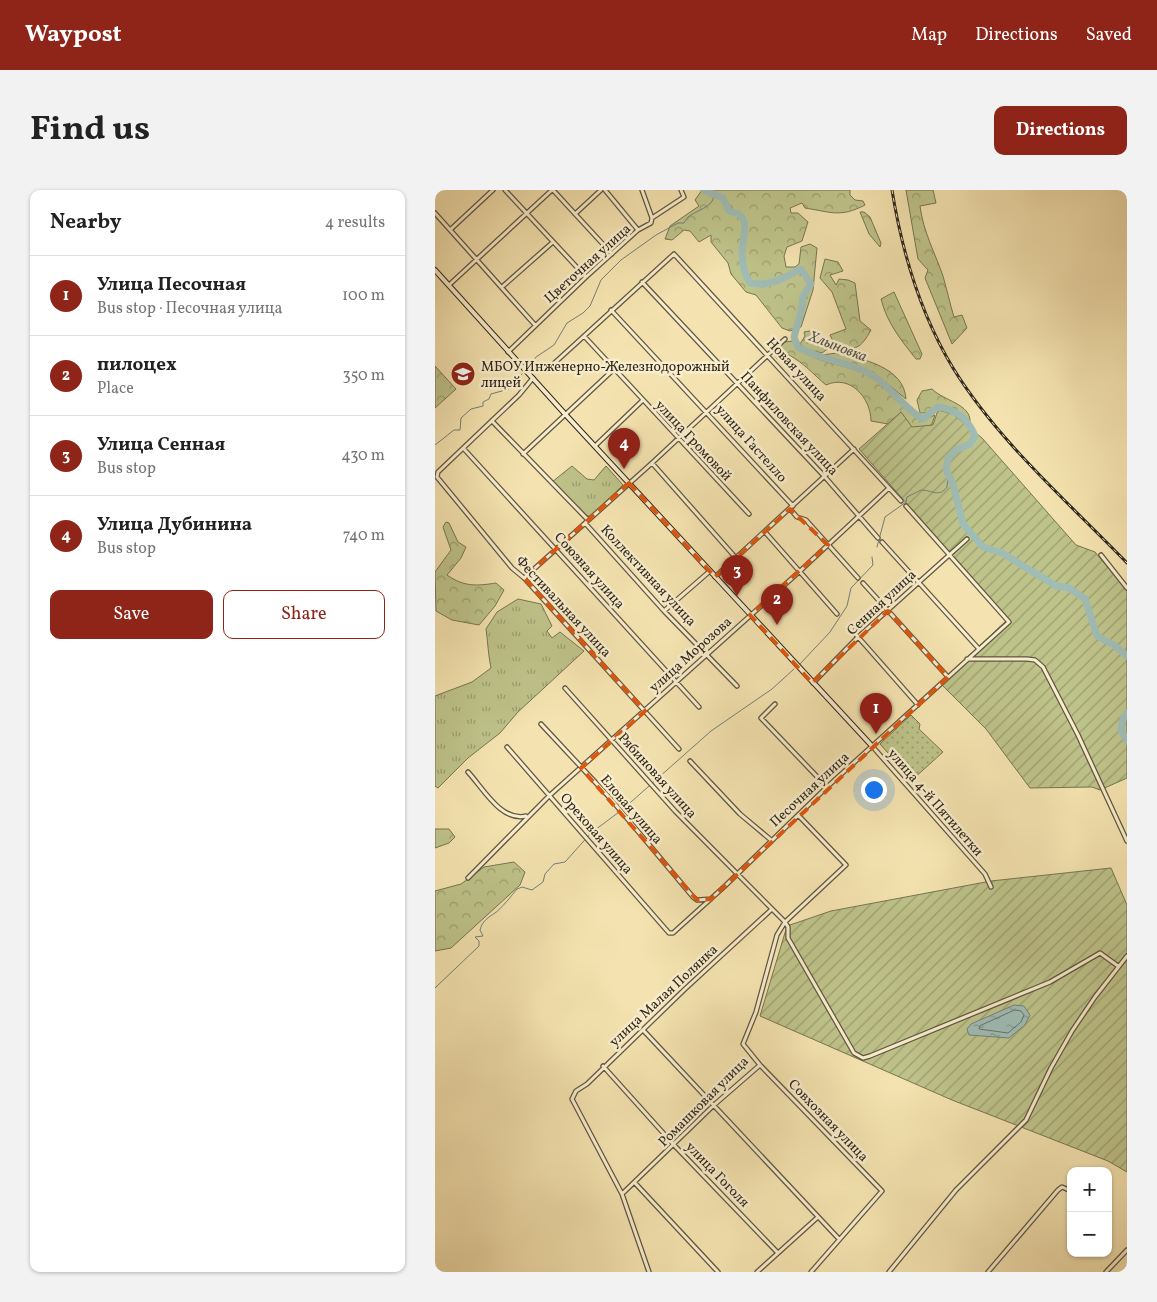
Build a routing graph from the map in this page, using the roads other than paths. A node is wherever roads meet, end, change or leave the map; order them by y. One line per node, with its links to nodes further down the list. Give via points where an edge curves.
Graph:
1 (493, 190): 12 (street)
2 (505, 190): 9 (street)
3 (552, 190): 9 (street); 10 (street)
4 (601, 190): 10 (street)
5 (605, 190): 13 (street)
6 (641, 190): 11 (street)
7 (681, 190): 11 (street, Цветочная улица, via 683,197)
8 (435, 213): 12 (street)
9 (527, 213): 14 (street); 16 (street)
10 (575, 214): 15 (street)
11 (652, 218): 13 (street, Цветочная улица, via 651,223)
12 (450, 230): 16 (street)
13 (638, 230): 15 (street, Цветочная улица)
14 (553, 242): 18 (street); 21 (street)
15 (612, 254): 18 (street, Цветочная улица)
16 (477, 259): 20 (street); 21 (street)
17 (435, 270): 20 (street, улица 4-й Пятилетки)
18 (586, 277): 23 (street, Цветочная улица)
19 (643, 282): 22 (street); 27 (street, Новая улица, via 674,254); 31 (street, Панфиловская улица)
20 (449, 285): 26 (street, улица 4-й Пятилетки)
21 (502, 287): 23 (street)
22 (611, 310): 24 (street); 33 (street, улица Гастелло)
23 (535, 325): 26 (street, Цветочная улица)
24 (584, 336): 28 (street); 29 (street, улица Громовой)
25 (785, 339): 27 (street)
26 (508, 352): 30 (street, улица 4-й Пятилетки)
27 (769, 356): 31 (street); 39 (street, Новая улица)
28 (549, 368)
29 (613, 370): 32 (street, улица Громовой); 34 (street)
30 (533, 378): 34 (street, улица 4-й Пятилетки); 35 (street)
31 (738, 384): 33 (street); 42 (street, Панфиловская улица)
32 (642, 401): 36 (street, улица Громовой); 37 (street)
33 (708, 412): 36 (street); 47 (street, улица Гастелло)
34 (565, 414): 37 (street, улица 4-й Пятилетки); 40 (street)
35 (492, 421): 38 (street); 40 (street, Коллективная улица)
36 (677, 439): 41 (street); 48 (street, улица Громовой)
37 (595, 446): 43 (street, улица 4-й Пятилетки)
38 (463, 448): 56 (street, Союзная улица); 63 (street, Фестивальная улица, via 437,475 439,480 512,568)
39 (854, 449): 42 (street); 44 (street, Новая улица)
40 (523, 454): 50 (street, Коллективная улица)
41 (652, 463): 43 (street); 59 (street)
42 (825, 477): 47 (street); 49 (street, Панфиловская улица)
43 (629, 483): 50 (street); 60 (street, улица 4-й Пятилетки)
44 (889, 488): 45 (street, Новая улица); 49 (street, улица Морозова)
45 (901, 501)
46 (906, 506): 57 (street)
47 (792, 507): 51 (street); 55 (street, улица Гастелло, via 797,517 806,520)
48 (749, 514)
49 (859, 516): 52 (street, Панфиловская улица); 55 (street, улица Морозова)
50 (587, 522): 56 (street); 68 (street, Коллективная улица)
51 (765, 532): 59 (street); 61 (street)
52 (878, 538)
53 (967, 539): 57 (street, Сенная улица)
54 (882, 542): 65 (street)
55 (828, 545): 61 (street, улица Морозова); 64 (street, улица Гастелло)
56 (557, 550): 63 (street); 78 (street, Союзная улица)
57 (949, 554): 65 (street, Сенная улица); 74 (street, Песочная улица, via 1009,622)
58 (1101, 555): 67 (street)
59 (736, 558): 62 (street)
60 (710, 571): 62 (street, улица 4-й Пятилетки); 68 (street)
61 (799, 572): 70 (street); 71 (street, улица Морозова)
62 (715, 576): 71 (street, улица 4-й Пятилетки)
63 (524, 578): 85 (street, Фестивальная улица)
64 (858, 578)
65 (919, 582): 69 (street, Сенная улица); 74 (street)
66 (863, 583): 69 (street)
67 (1127, 588)
68 (665, 611): 75 (street, Коллективная улица)
69 (889, 611): 73 (street, Сенная улица); 77 (street)
70 (837, 614)
71 (750, 615): 75 (street, улица Морозова); 79 (street, улица 4-й Пятилетки)
72 (851, 629): 73 (street)
73 (858, 637): 79 (street, Сенная улица); 83 (street)
74 (979, 648): 76 (street, Песочная улица)
75 (707, 654): 78 (street, улица Морозова); 80 (street, Коллективная улица)
76 (966, 659): 77 (street, Песочная улица); 99 (street, via 1035,660 1043,667)
77 (948, 677): 83 (street, Песочная улица)
78 (677, 682): 84 (street, Союзная улица); 85 (street, улица Морозова)
79 (812, 683): 88 (street, улица 4-й Пятилетки)
80 (737, 686)
81 (565, 688): 87 (street, Рябиновая улица)
82 (775, 704): 94 (street, via 761,718)
83 (918, 706): 88 (street, Песочная улица)
84 (699, 707)
85 (645, 710): 87 (street, улица Морозова); 90 (street, Фестивальная улица)
86 (541, 724): 92 (street, Еловая улица)
87 (612, 740): 92 (street, улица Морозова); 100 (street, Рябиновая улица)
88 (872, 746): 94 (street, Песочная улица); 102 (street, улица 4-й Пятилетки, via 985,874)
89 (507, 747): 95 (street, Ореховая улица)
90 (679, 749)
91 (690, 761): 98 (street, via 740,814)
92 (581, 768): 95 (street, улица Морозова); 103 (street, Еловая улица, via 693,897 697,900)
93 (468, 772): 97 (street, via 506,814 518,818)
94 (827, 787): 96 (street, Песочная улица)
95 (549, 796): 97 (street, улица Морозова); 106 (street, Ореховая улица)
96 (798, 815): 98 (street, Песочная улица); 105 (street, Ромашковая улица, via 846,865)
97 (527, 816): 101 (street, улица Морозова)
98 (771, 840): 100 (street, Песочная улица)
99 (1127, 841)
100 (737, 874): 103 (street, Песочная улица); 104 (street, Рябиновая улица)
101 (468, 878)
102 (991, 887)
103 (711, 899): 106 (street, Песочная улица, via 678,929)
104 (772, 908): 105 (street, Рябиновая улица); 109 (street, улица Малая Полянка)
105 (785, 922): 108 (street, via 788,938 854,1053 863,1058 1050,982 1100,953); 110 (street, Ромашковая улица, via 777,935 756,1012 743,1044)
106 (669, 933)
107 (1127, 956): 108 (street)
108 (1118, 966): 125 (street, via 1055,1060 1026,1120 956,1190)
109 (643, 1030): 111 (street, улица Малая Полянка); 112 (street)
110 (760, 1065): 112 (street, Ромашковая улица); 118 (street, Совхозная улица, via 882,1191)
111 (603, 1066): 113 (street, улица Гоголя); 116 (street, улица Малая Полянка, via 572,1099)
112 (714, 1106): 113 (street, Ромашковая улица); 117 (street)
113 (674, 1145): 114 (street, Ромашковая улица); 120 (street, улица Гоголя)
114 (635, 1184): 116 (street, Ромашковая улица); 122 (street)
115 (1067, 1189): 126 (street, via 1062,1187 1058,1190)
116 (622, 1194): 121 (street)
117 (818, 1217): 118 (street); 120 (street)
118 (839, 1239): 124 (street)
119 (1127, 1250): 127 (street)
120 (777, 1252): 123 (street)
121 (649, 1272)
122 (718, 1272)
123 (757, 1272)
124 (811, 1272)
125 (889, 1272)
126 (988, 1272)
127 (1106, 1272)

